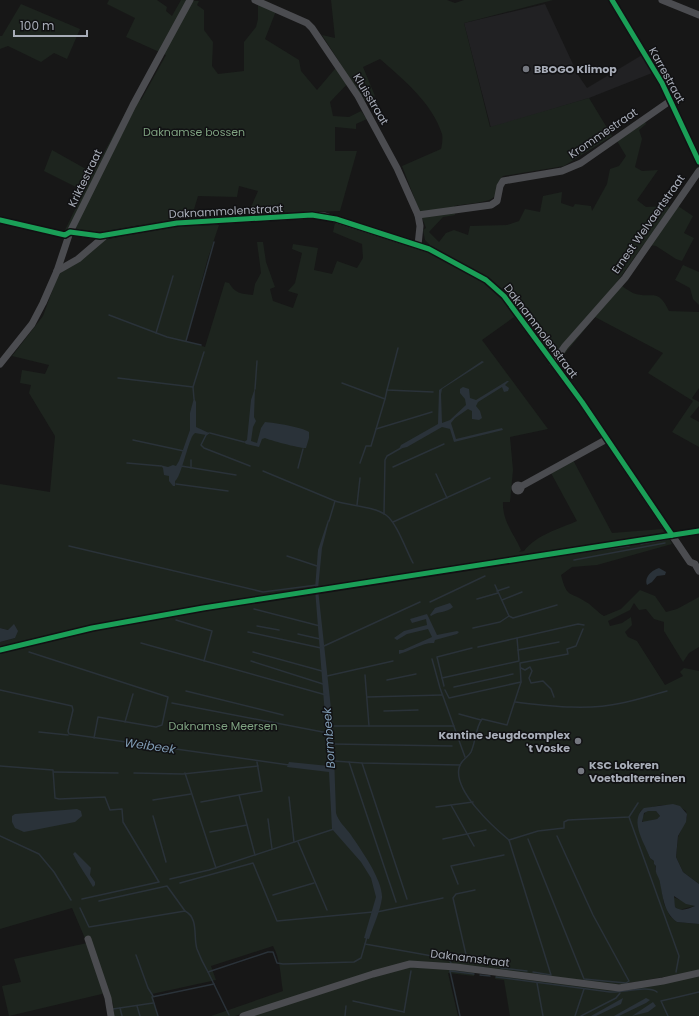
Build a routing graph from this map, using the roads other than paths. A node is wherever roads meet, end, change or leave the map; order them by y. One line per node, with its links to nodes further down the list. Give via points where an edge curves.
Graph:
1 (190, 0): 11 (street, Kriktestraat, via 133,105)
2 (256, 0): 10 (street, Kluisstraat, via 301,19 312,28 358,96 397,168)
3 (612, 0): 6 (street, Karrestraat, via 662,83)
4 (662, 0): 5 (street)
5 (699, 14)
6 (670, 101): 7 (street, Karrestraat); 10 (street, Krommestraat, via 581,163 562,171 504,181 500,186 497,201 491,205)
7 (697, 155): 8 (street, Karrestraat)
8 (699, 162)
9 (699, 171): 15 (street, Ernest Welvaertstraat, via 625,278)
10 (418, 215): 13 (street, Kluisstraat)
11 (70, 232): 12 (street, Daknammolenstraat); 14 (street, Kriktestraat)
12 (106, 235): 13 (street, Daknammolenstraat, via 177,223 312,215 336,219); 14 (street, via 78,259)
13 (418, 245): 15 (street, Daknammolenstraat, via 473,272 494,286)
14 (57, 271): 16 (street, Kriktestraat, via 32,324)
15 (553, 363): 17 (street, Daknammolenstraat)
16 (0, 364)
17 (607, 439): 18 (street); 19 (street, Daknammolenstraat, via 690,562)
18 (520, 487)
19 (697, 564): 20 (street, Daknammolenstraat)
20 (699, 571)
21 (88, 939): 23 (street, via 108,998)
22 (699, 973): 24 (street, Daknamstraat, via 619,988 456,967 410,964)
23 (111, 1016)
24 (243, 1016)

